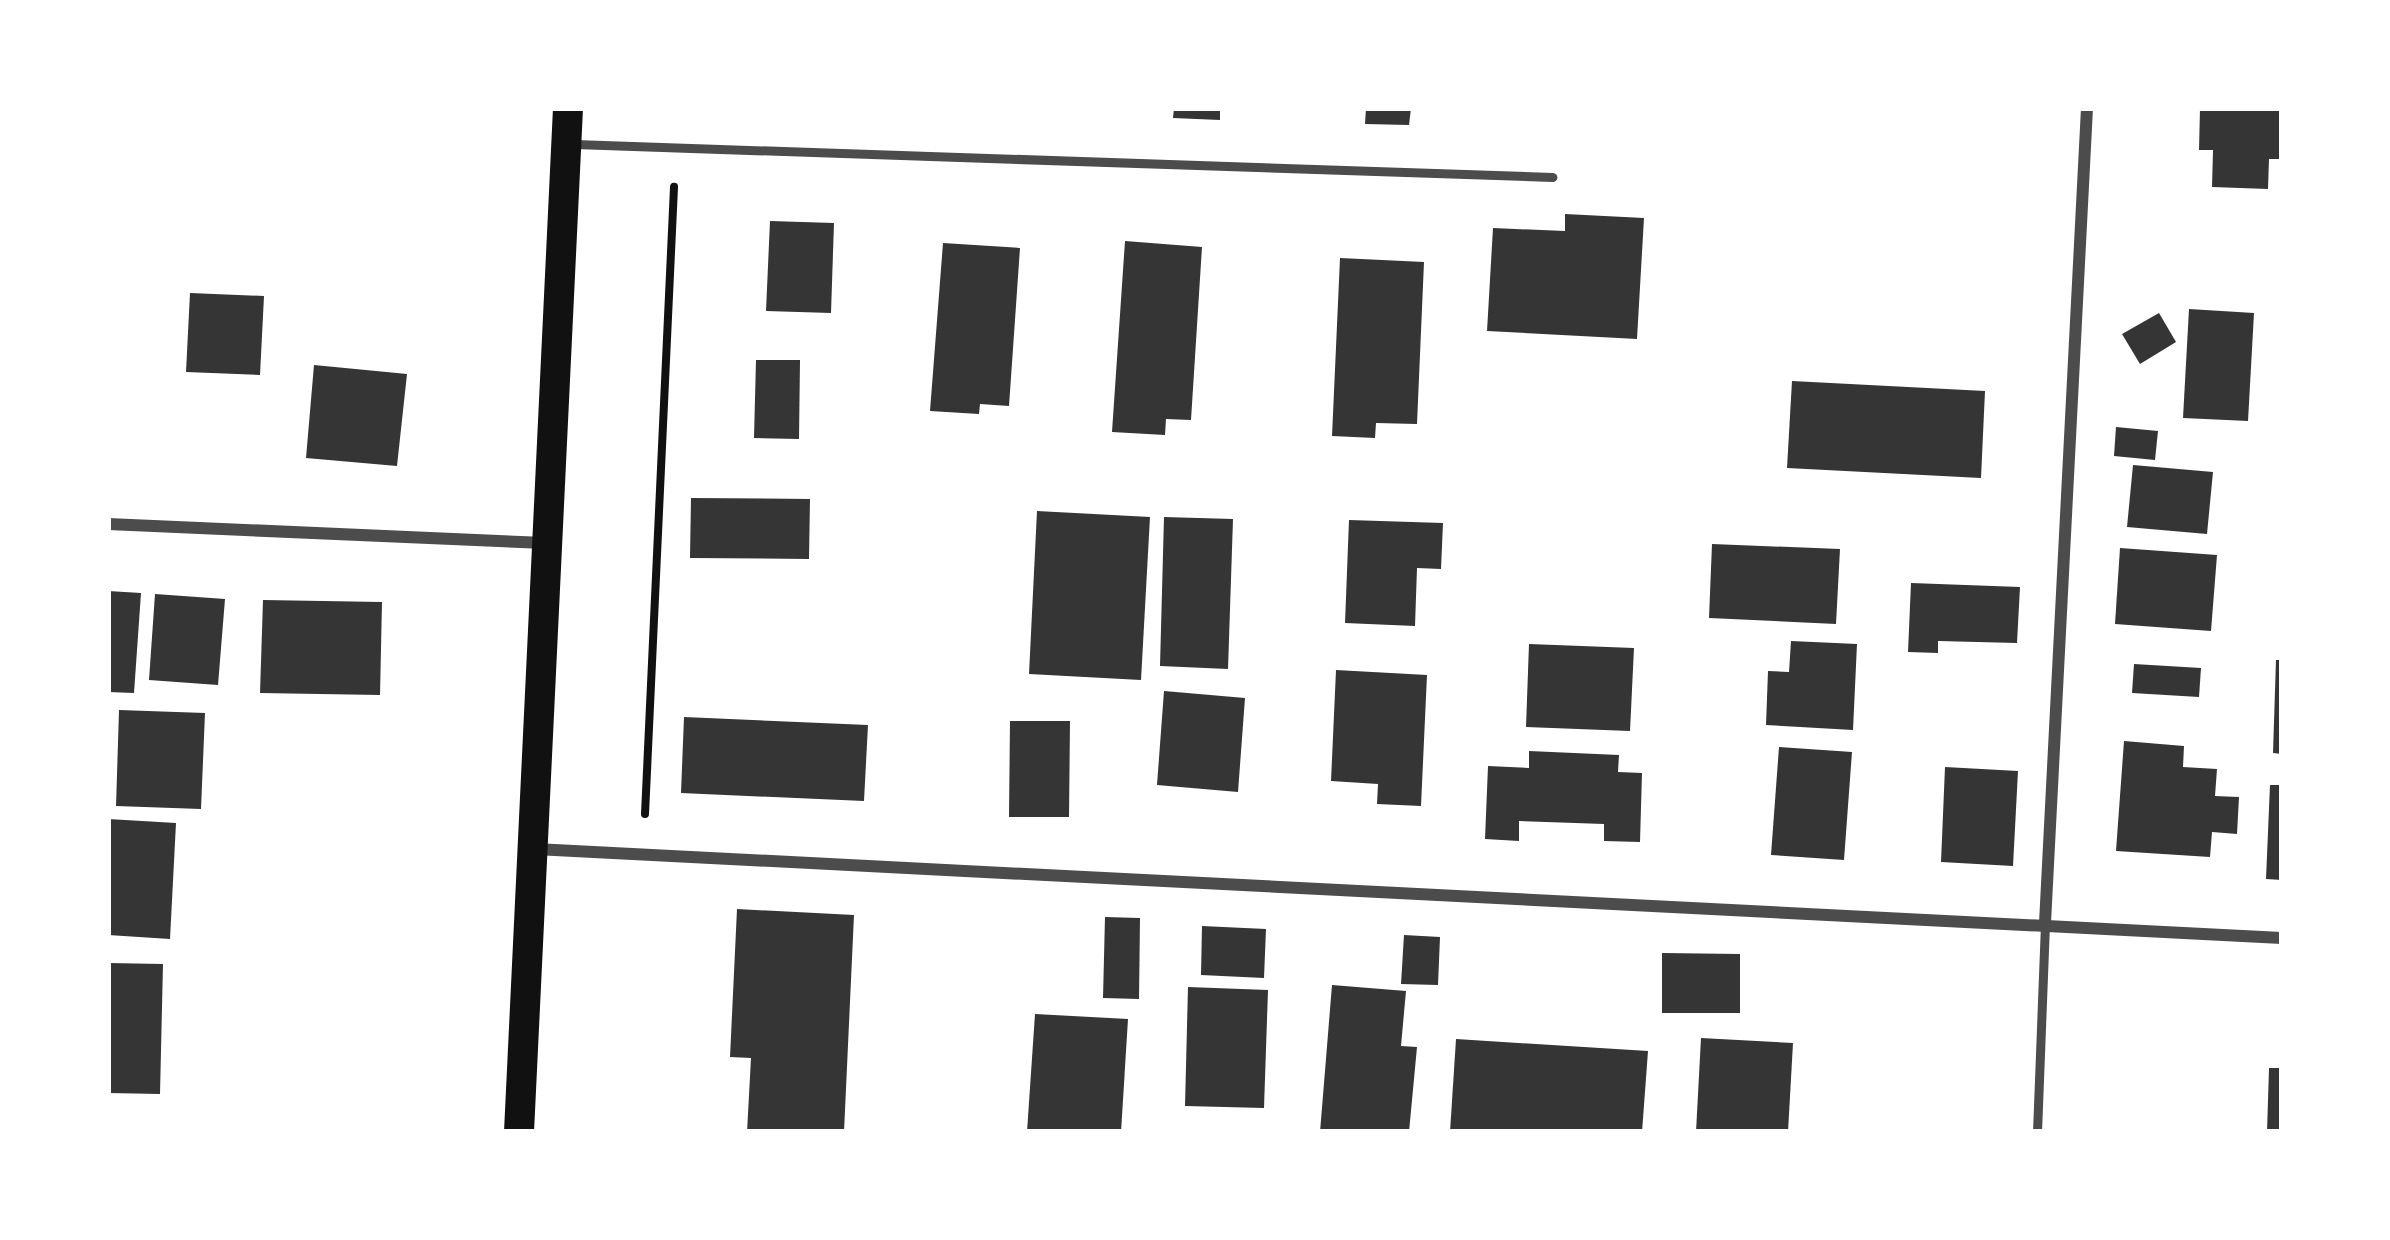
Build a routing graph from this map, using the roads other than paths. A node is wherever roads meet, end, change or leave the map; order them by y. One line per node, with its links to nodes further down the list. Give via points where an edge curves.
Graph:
1 (568, 108): 3 (main road)
2 (2087, 108): 8 (street)
3 (567, 143): 4 (lane); 6 (main road)
4 (1552, 177)
5 (108, 524): 6 (street)
6 (547, 543): 7 (main road)
7 (534, 849): 8 (street); 10 (main road)
8 (2045, 923): 9 (street); 11 (lane)
9 (2282, 938)
10 (519, 1132)
11 (2037, 1132)

